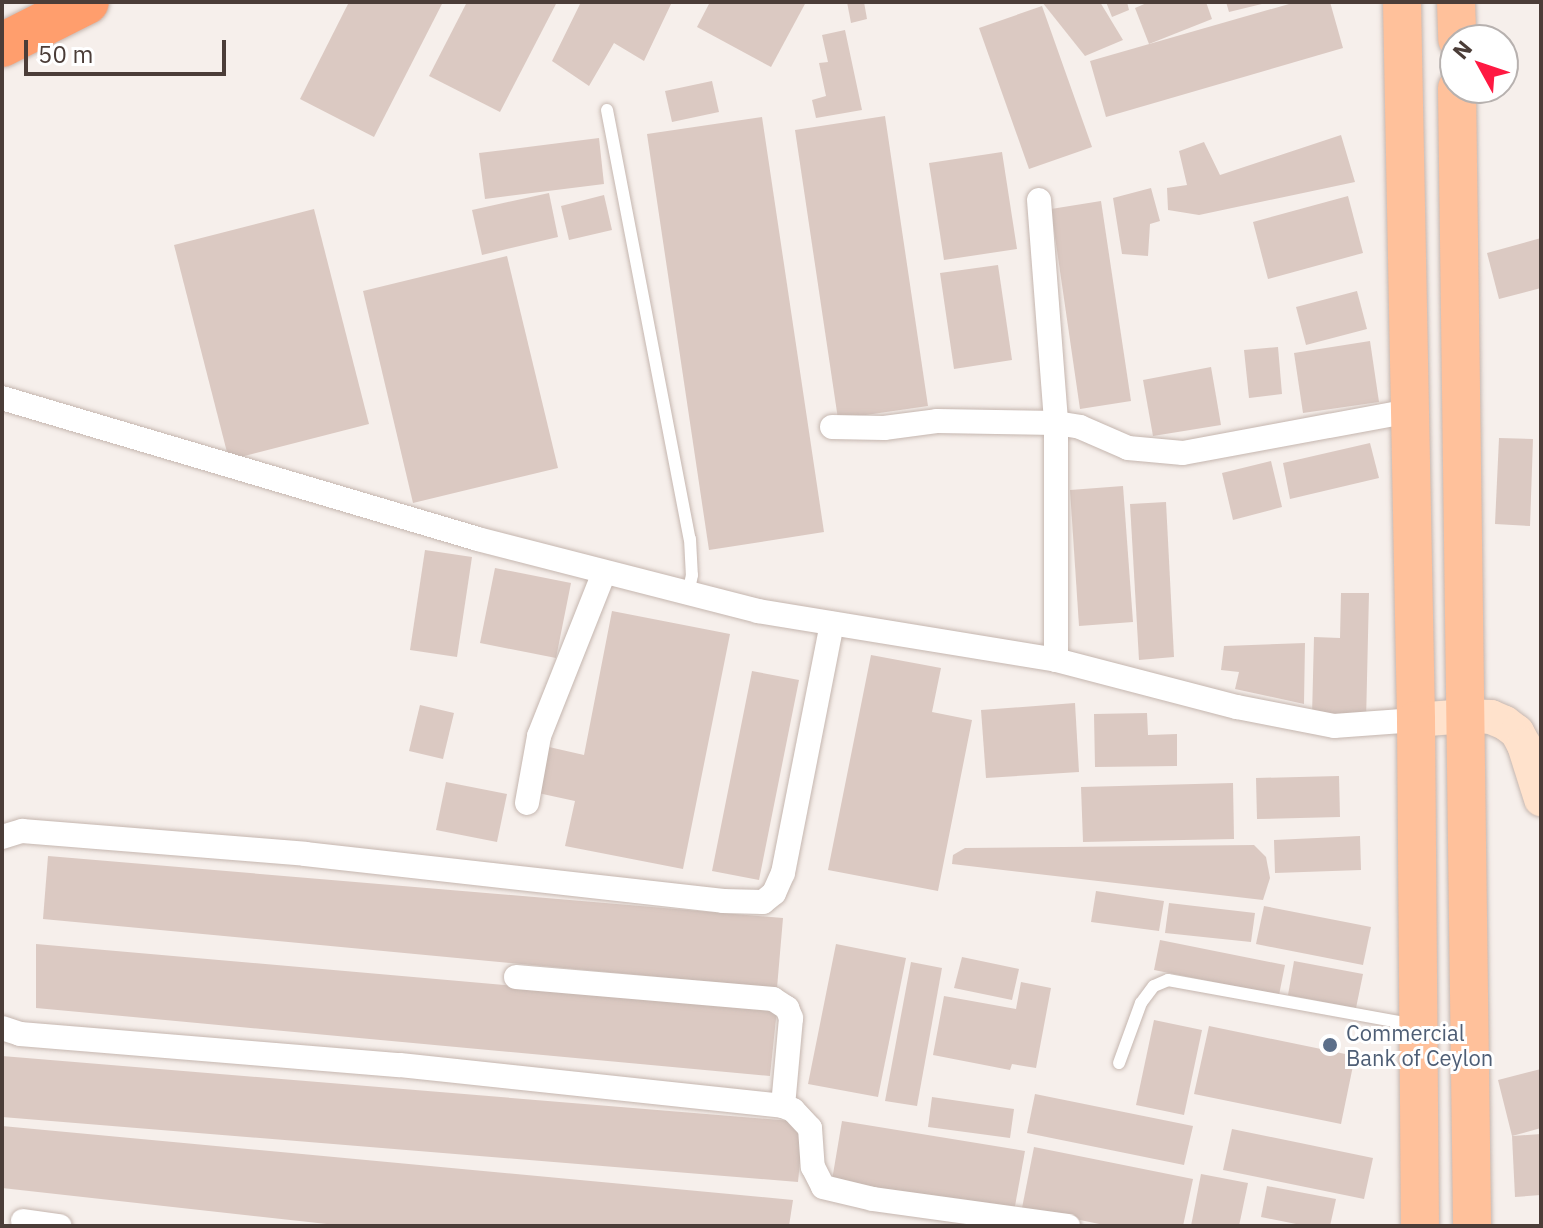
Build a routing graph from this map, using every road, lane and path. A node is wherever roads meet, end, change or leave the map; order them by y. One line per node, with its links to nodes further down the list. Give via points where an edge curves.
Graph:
1 (87, 2): 5 (highway)
2 (1402, 2): 10 (main road)
3 (1456, 2): 4 (main road)
4 (1457, 24)
5 (2, 45)
6 (1457, 104): 17 (main road)
7 (607, 110): 14 (lane, via 690,539)
8 (1039, 200): 11 (street)
9 (2, 398): 13 (street)
10 (1409, 411): 11 (street, via 1183,453 1128,448 1080,427); 18 (main road)
11 (1056, 423): 12 (street, via 937,421); 16 (street)
12 (832, 427)
13 (604, 573): 14 (street); 20 (street, via 539,736)
14 (688, 595): 15 (street)
15 (832, 624): 16 (street); 21 (street, via 783,873 763,902 305,854 22,831)
16 (1056, 660): 18 (street, via 1334,726)
17 (1466, 716): 18 (street); 19 (street, via 1491,717 1517,732); 31 (main road)
18 (1416, 720): 23 (main road)
19 (1541, 799)
20 (527, 803)
21 (2, 837)
22 (516, 977): 26 (street, via 773,999 791,1018)
23 (1419, 1026): 25 (lane, via 1168,980 1154,986 1141,1003); 30 (main road)
24 (2, 1028): 26 (street, via 20,1034 400,1065)
25 (1119, 1063)
26 (783, 1106): 29 (street, via 810,1128 813,1167 823,1187)
27 (23, 1221): 28 (street)
28 (60, 1226)
29 (1068, 1226)
30 (1420, 1226)
31 (1472, 1226)

